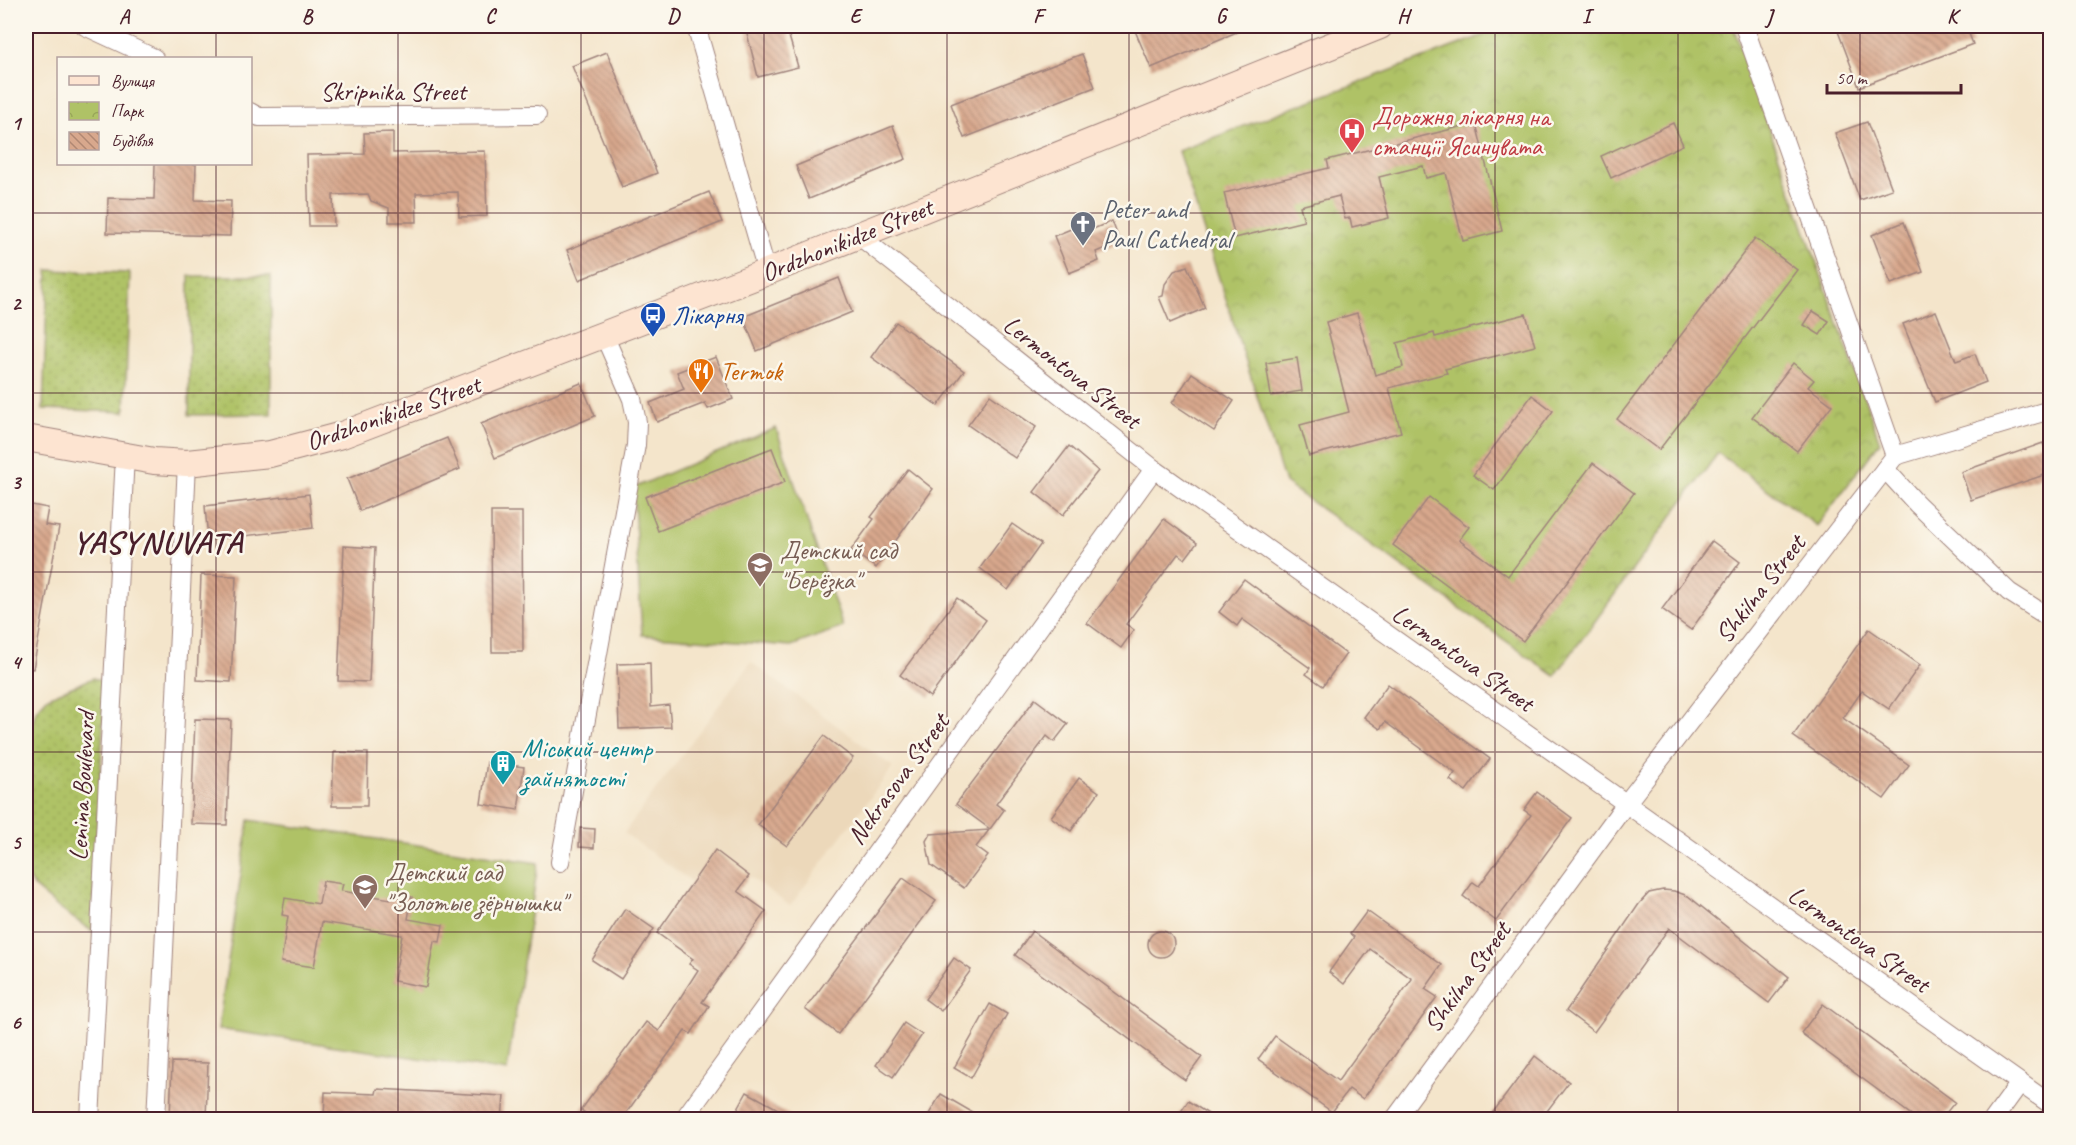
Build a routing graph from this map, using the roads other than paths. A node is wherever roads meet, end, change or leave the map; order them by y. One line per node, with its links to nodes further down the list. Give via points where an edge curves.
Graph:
1 (85, 26): 5 (street)
2 (696, 26): 9 (street)
3 (1380, 26): 8 (main road, Ordzhonikidze Street)
4 (1744, 26): 14 (street)
5 (152, 57)
6 (252, 113): 7 (street, Skripnika Street, via 259,117)
7 (537, 115)
8 (858, 235): 9 (main road, Ordzhonikidze Street); 16 (street, Lermontova Street)
9 (766, 272): 10 (main road, Ordzhonikidze Street)
10 (604, 335): 15 (main road, Ordzhonikidze Street, via 342,435 270,454); 19 (street, via 632,399 636,445)
11 (2050, 410): 14 (street)
12 (26, 438): 13 (main road, Ordzhonikidze Street)
13 (125, 456): 15 (main road, Ordzhonikidze Street); 22 (street, Lenina Boulevard)
14 (1890, 462): 17 (street, via 1917,504 2009,592); 18 (street, Shkilna Street)
15 (187, 463): 23 (street)
16 (1154, 469): 18 (street, Lermontova Street); 24 (street, Nekrasova Street)
17 (2050, 618)
18 (1625, 805): 20 (street, Lermontova Street); 25 (street, Shkilna Street)
19 (560, 862)
20 (2020, 1083): 21 (street, Lermontova Street); 26 (street)
21 (2050, 1104)
22 (90, 1119)
23 (156, 1119)
24 (683, 1119)
25 (1394, 1119)
26 (1994, 1119)

